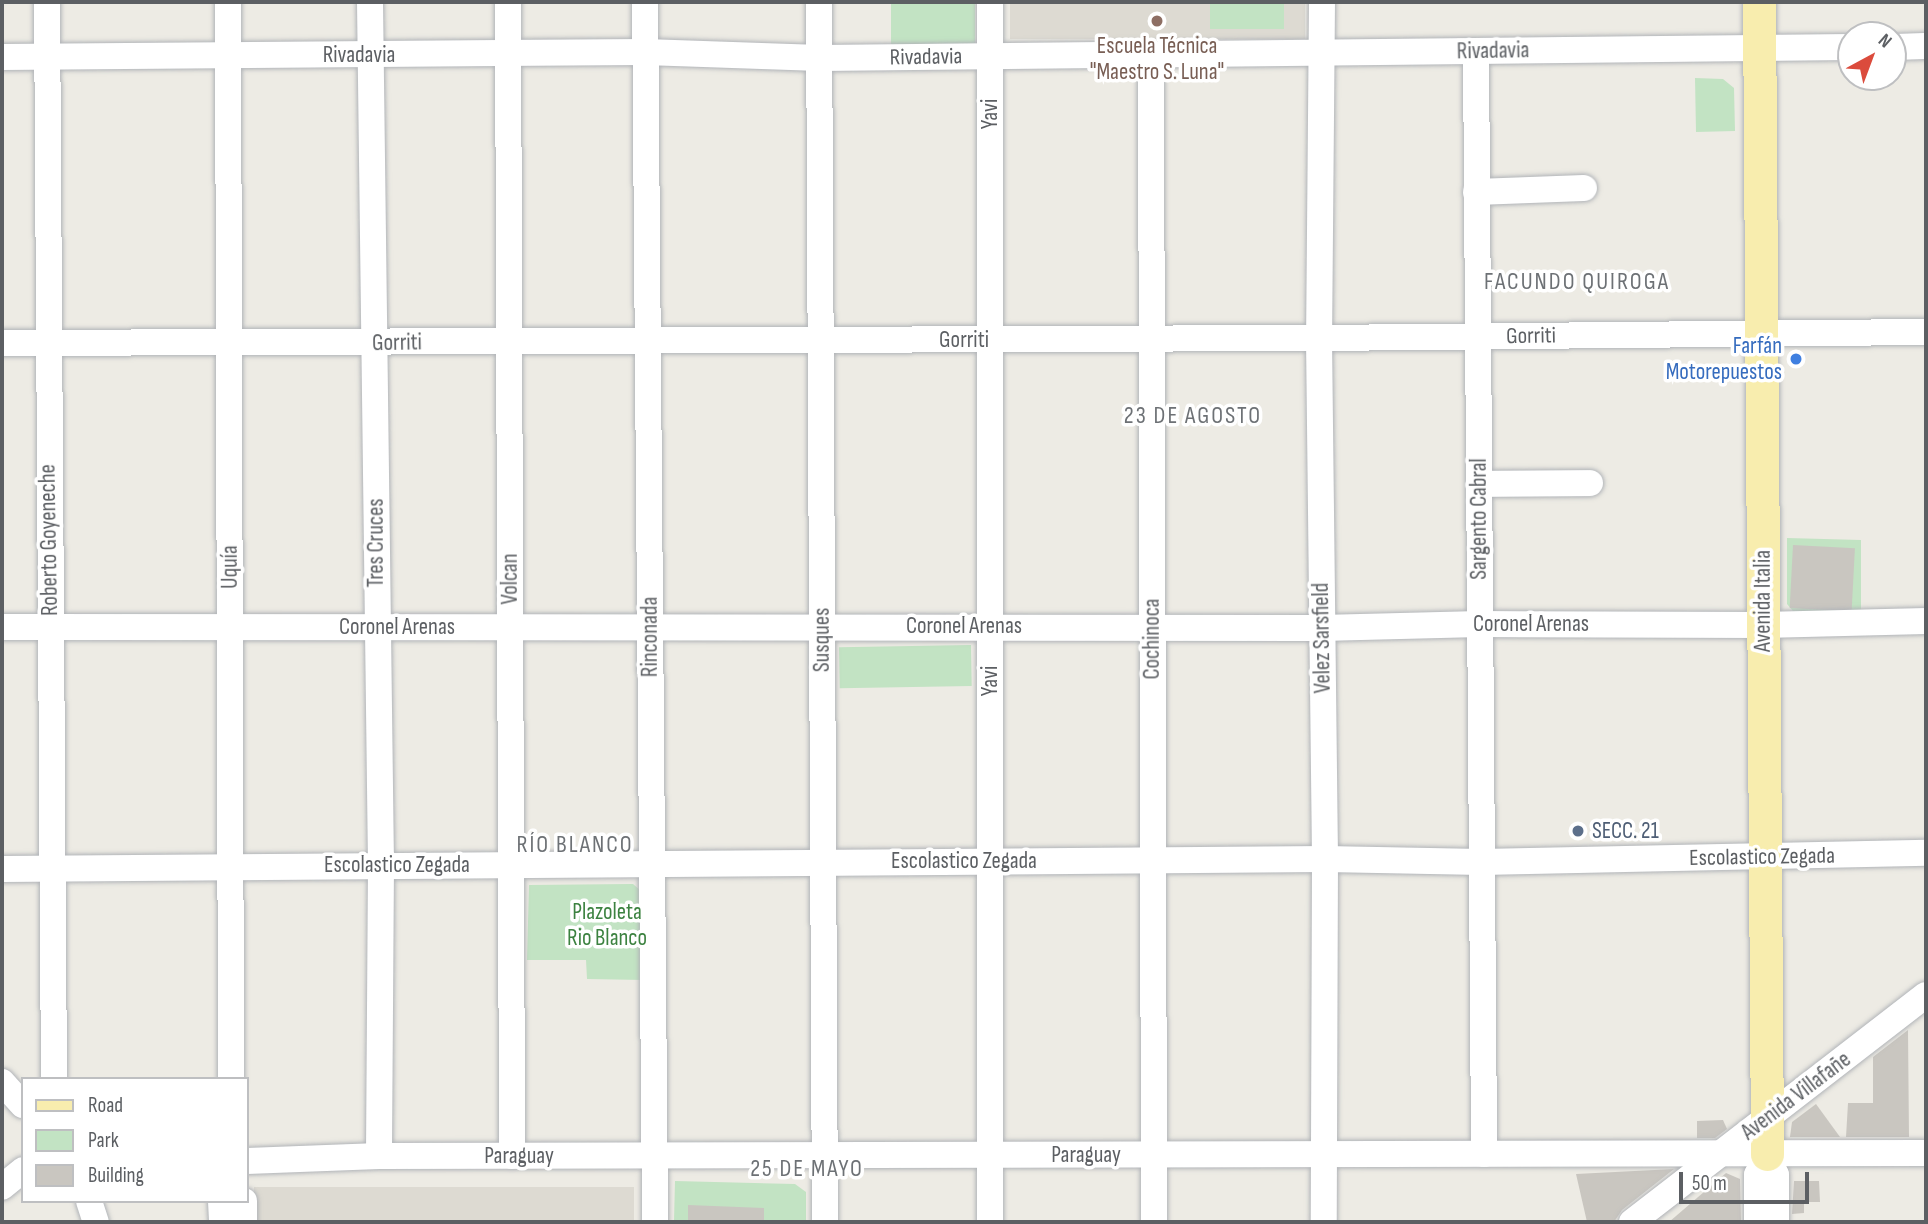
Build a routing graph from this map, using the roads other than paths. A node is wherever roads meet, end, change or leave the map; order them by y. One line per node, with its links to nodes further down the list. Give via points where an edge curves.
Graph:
1 (47, 2): 22 (street, Roberto Goyeneche)
2 (228, 2): 20 (street, Uquía)
3 (370, 2): 18 (street, Tres Cruces)
4 (508, 2): 17 (street, Volcan)
5 (645, 2): 15 (street, Rinconada)
6 (819, 2): 24 (street, Susques)
7 (990, 2): 23 (street, Yavi)
8 (1322, 2): 16 (street, Velez Sarsfield)
9 (1759, 2): 13 (main road, Avenida Italia)
10 (1926, 46): 12 (street)
11 (1837, 47): 13 (street, Rivadavia)
12 (1907, 47)
13 (1759, 48): 14 (street, Rivadavia); 28 (main road, Avenida Italia)
14 (1476, 51): 16 (street, Rivadavia); 26 (street, Sargento Cabral)
15 (645, 52): 17 (street, Rivadavia); 24 (street, Rivadavia); 35 (street, Rinconada)
16 (1322, 53): 19 (street, Rivadavia); 30 (street, Velez Sarsfield)
17 (508, 54): 18 (street, Rivadavia); 34 (street, Volcan)
18 (371, 55): 20 (street, Rivadavia); 39 (street, Tres Cruces)
19 (1151, 55): 23 (street, Rivadavia); 31 (street, Cochinoca)
20 (228, 56): 22 (street, Rivadavia); 36 (street, Uquía)
21 (2, 57): 22 (street, Rivadavia)
22 (46, 57): 38 (street, Roberto Goyeneche)
23 (990, 57): 24 (street, Rivadavia); 33 (street, Yavi)
24 (820, 58): 32 (street, Susques)
25 (1584, 188): 26 (street)
26 (1476, 192): 29 (street, Sargento Cabral)
27 (1926, 332): 28 (street, Gorriti)
28 (1761, 334): 29 (street, Gorriti); 44 (main road, Avenida Italia)
29 (1478, 337): 30 (street, Gorriti); 41 (street, Sargento Cabral)
30 (1319, 338): 31 (street, Gorriti); 54 (street, Velez Sarsfield)
31 (1152, 339): 33 (street, Gorriti); 51 (street, Cochinoca)
32 (821, 340): 33 (street, Gorriti); 35 (street, Gorriti); 49 (street, Susques)
33 (990, 340): 50 (street, Yavi)
34 (509, 341): 35 (street, Gorriti); 39 (street, Gorriti); 47 (street, Volcan)
35 (647, 341): 48 (street, Rinconada)
36 (229, 342): 38 (street, Gorriti); 39 (street, Gorriti); 45 (street, Uquía)
37 (2, 343): 38 (street, Gorriti)
38 (47, 343): 53 (street, Roberto Goyeneche)
39 (376, 343): 46 (street, Tres Cruces)
40 (1590, 483): 41 (street)
41 (1479, 484): 43 (street, Sargento Cabral)
42 (1926, 621): 44 (street, Coronel Arenas)
43 (1480, 624): 44 (street, Coronel Arenas); 54 (street, Coronel Arenas); 61 (street, Sargento Cabral)
44 (1763, 625): 56 (main road, Avenida Italia)
45 (230, 626): 46 (street, Coronel Arenas); 53 (street, Coronel Arenas); 65 (street, Uquía)
46 (376, 626): 47 (street, Coronel Arenas); 64 (street, Tres Cruces)
47 (510, 626): 48 (street, Coronel Arenas); 63 (street, Volcan)
48 (650, 626): 49 (street, Coronel Arenas); 62 (street, Rinconada)
49 (822, 626): 50 (street, Coronel Arenas); 60 (street, Susques)
50 (990, 626): 51 (street, Coronel Arenas); 59 (street, Yavi)
51 (1152, 626): 54 (street, Coronel Arenas); 58 (street, Cochinoca)
52 (2, 627): 53 (street, Coronel Arenas)
53 (50, 627): 67 (street, Roberto Goyeneche)
54 (1321, 628): 57 (street, Velez Sarsfield)
55 (1926, 853): 56 (street, Escolastico Zegada)
56 (1765, 857): 61 (street, Escolastico Zegada); 73 (main road, Avenida Italia)
57 (1325, 859): 58 (street, Escolastico Zegada); 61 (street, Escolastico Zegada); 81 (street, Velez Sarsfield)
58 (1153, 860): 59 (street, Escolastico Zegada); 80 (street, Cochinoca)
59 (990, 861): 60 (street, Escolastico Zegada); 79 (street, Yavi)
60 (823, 862): 62 (street, Escolastico Zegada); 78 (street, Susques)
61 (1482, 862): 75 (street, Sargento Cabral)
62 (652, 863): 63 (street, Escolastico Zegada); 84 (street, Rinconada)
63 (511, 864): 64 (street, Escolastico Zegada); 83 (street, Volcan)
64 (381, 865): 65 (street, Escolastico Zegada); 82 (street, Tres Cruces)
65 (231, 866): 67 (street, Escolastico Zegada); 70 (street, Uquía)
66 (2, 869): 67 (street, Escolastico Zegada)
67 (55, 869): 69 (street, Roberto Goyeneche)
68 (1926, 995): 73 (street, Avenida Villafañe)
69 (54, 1077)
70 (231, 1077)
71 (2, 1082): 72 (street)
72 (21, 1103)
73 (1767, 1119): 76 (street, Avenida Villafañe); 77 (main road, Avenida Italia)
74 (1926, 1153): 77 (street, Paraguay)
75 (1484, 1154): 76 (street, Paraguay); 81 (street, Paraguay)
76 (1719, 1154): 77 (street, Paraguay); 99 (street, Avenida Villafañe)
77 (1768, 1154): 100 (street, Avenida Italia, via 1757,1175); 101 (street, Avenida Italia, via 1776,1175)
78 (825, 1155): 79 (street, Paraguay); 84 (street, Paraguay); 95 (street, Susques)
79 (990, 1155): 80 (street, Paraguay); 96 (street, Yavi)
80 (1154, 1155): 81 (street, Paraguay); 97 (street, Cochinoca)
81 (1322, 1155): 98 (street, Velez Sarsfield)
82 (379, 1156): 83 (street, Paraguay); 85 (street, Paraguay)
83 (512, 1156): 84 (street, Paraguay)
84 (654, 1156): 94 (street, Rinconada)
85 (248, 1161)
86 (21, 1172): 87 (street)
87 (2, 1187)
88 (90, 1203): 91 (street)
89 (221, 1203): 92 (street)
90 (244, 1203): 93 (street)
91 (96, 1222)
92 (222, 1222)
93 (244, 1222)
94 (655, 1222)
95 (825, 1222)
96 (990, 1222)
97 (1154, 1222)
98 (1324, 1222)
99 (1632, 1222)
100 (1757, 1222)
101 (1776, 1222)

